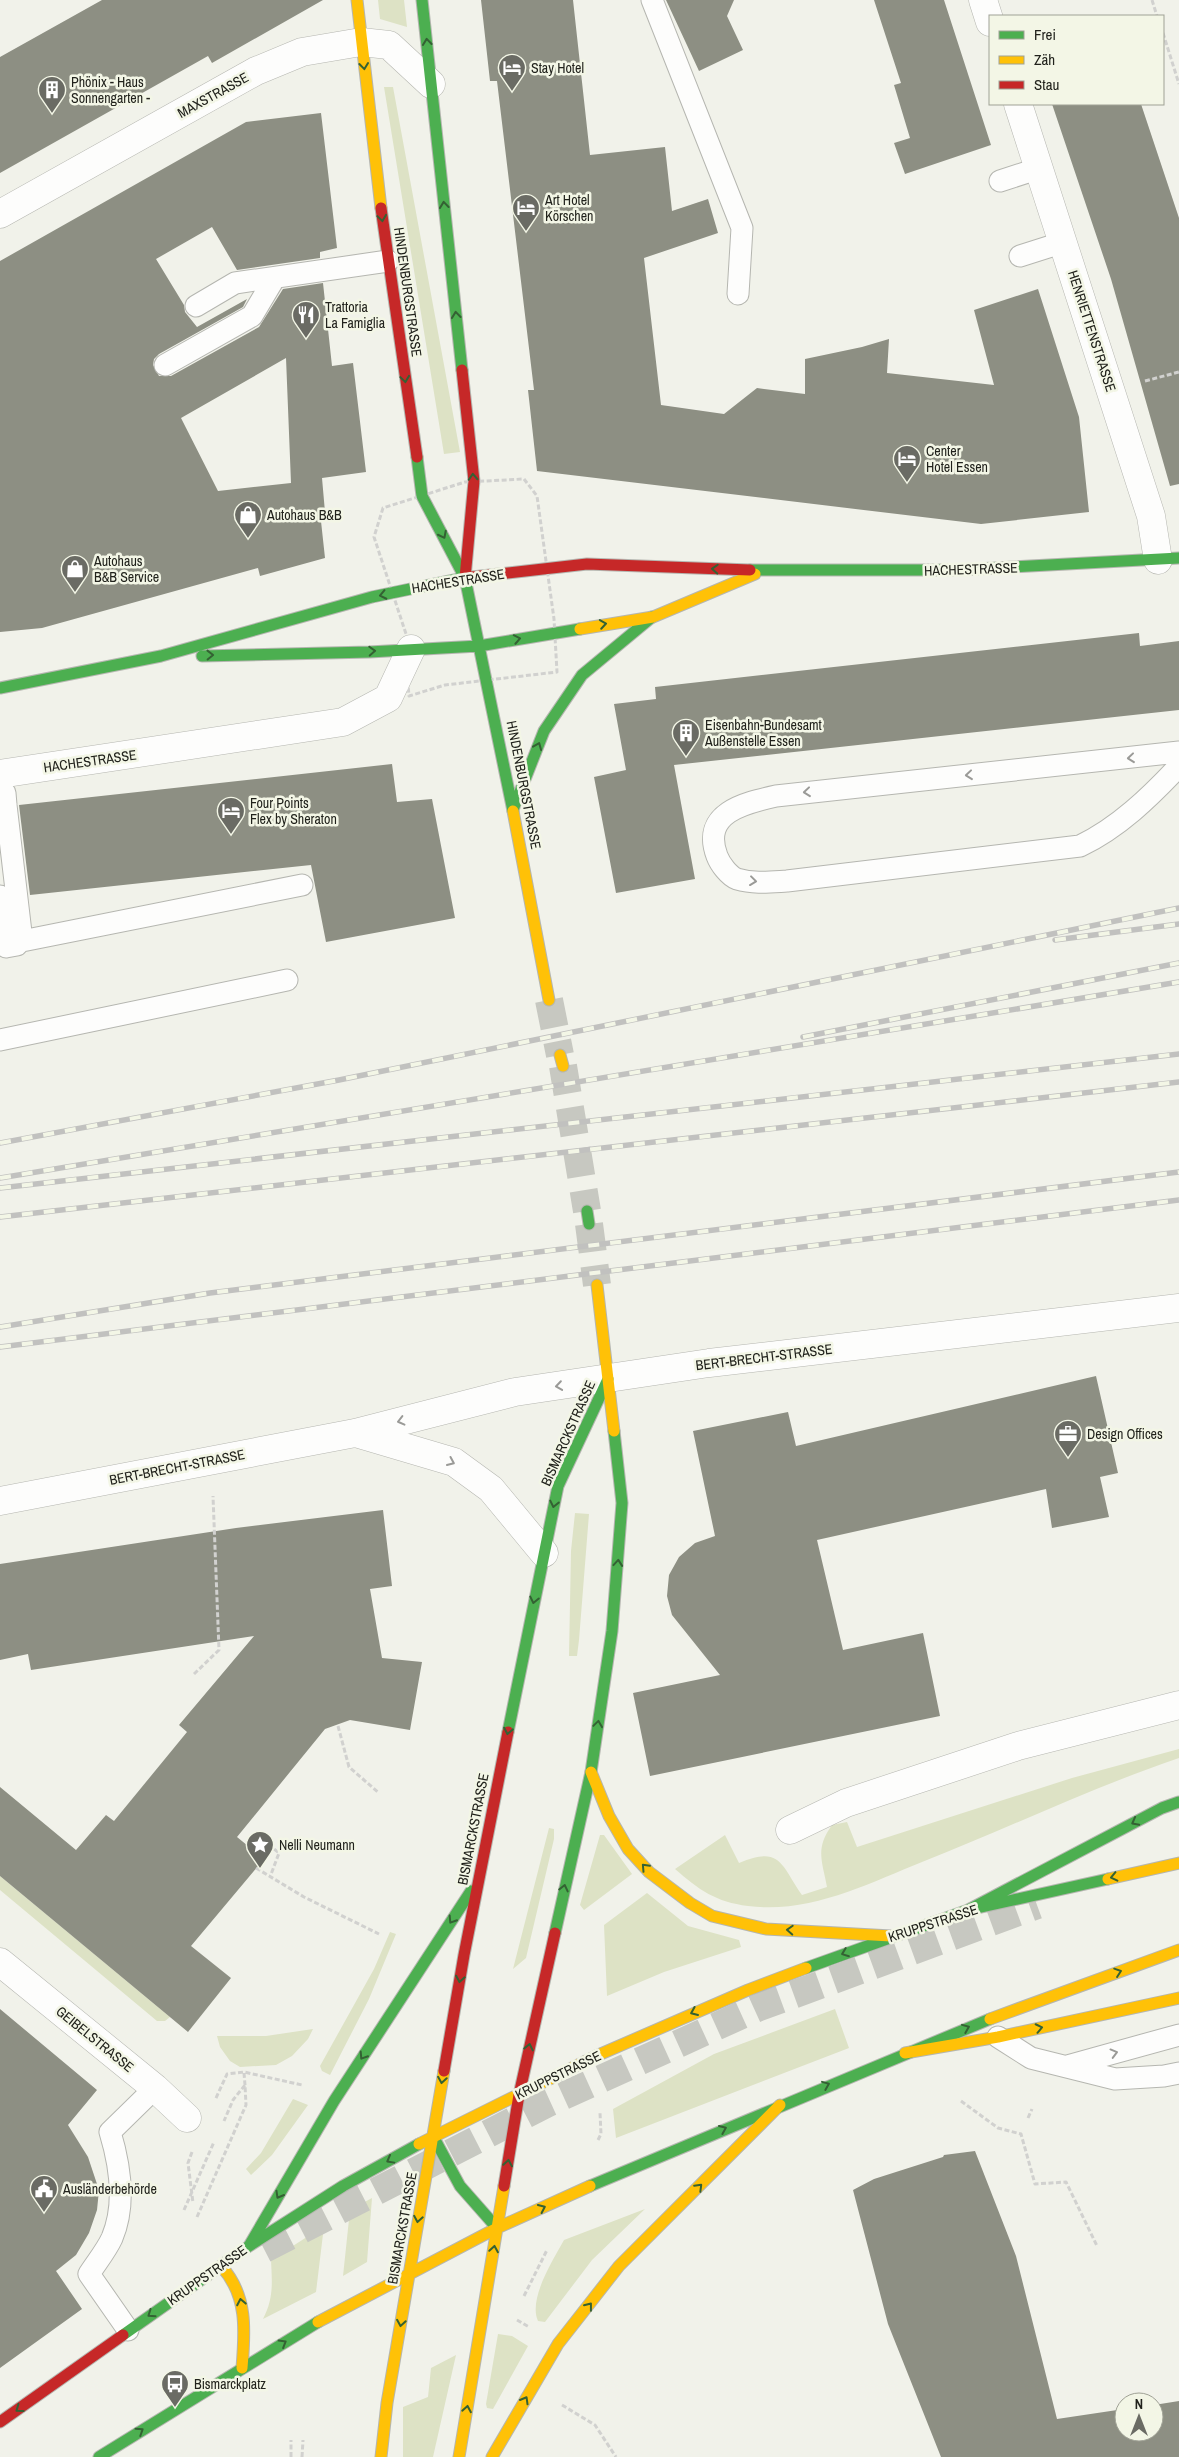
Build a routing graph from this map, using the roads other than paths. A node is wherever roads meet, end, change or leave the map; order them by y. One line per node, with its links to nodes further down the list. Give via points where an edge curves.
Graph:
1 (357, 0): 6 (main road, HINDENBURGSTRASSE)
2 (422, 0): 7 (main road, HINDENBURGSTRASSE, one-way to 2)
3 (652, 0): 16 (lane, via 742,228)
4 (983, 0): 5 (street)
5 (989, 19)
6 (361, 42): 7 (street, MAXSTRASSE, via 389,45); 11 (street, MAXSTRASSE, via 302,52 256,71); 14 (main road, HINDENBURGSTRASSE, one-way to 14)
7 (431, 84): 21 (main road, HINDENBURGSTRASSE, one-way to 7, via 474,481)
8 (1018, 105): 9 (street, HENRIETTENSTRASSE)
9 (1040, 168): 10 (lane); 12 (street, HENRIETTENSTRASSE)
10 (1000, 181)
11 (0, 214)
12 (1064, 242): 13 (lane); 19 (street, HENRIETTENSTRASSE, via 1151,516)
13 (1020, 256)
14 (388, 261): 15 (lane); 21 (main road, HINDENBURGSTRASSE, one-way to 21, via 422,496)
15 (274, 279): 17 (lane, via 235,283); 18 (lane, via 252,316)
16 (738, 294)
17 (196, 306)
18 (165, 365)
19 (1173, 560): 20 (main road, HACHESTRASSE, via 957,570)
20 (764, 571): 21 (main road, HACHESTRASSE, one-way to 21, via 587,564); 22 (main road, HACHESTRASSE)
21 (464, 578): 23 (main road, HINDENBURGSTRASSE); 25 (main road, HACHESTRASSE, one-way to 25, via 372,597)
22 (653, 617): 23 (main road, HACHESTRASSE, one-way to 22); 31 (main road, one-way to 22, via 544,730 582,675)
23 (479, 646): 24 (main road, HACHESTRASSE); 31 (main road, HINDENBURGSTRASSE)
24 (411, 649): 25 (main road, HACHESTRASSE, one-way to 24); 29 (street, HACHESTRASSE, via 388,698 343,722)
25 (161, 656): 26 (main road, HACHESTRASSE)
26 (0, 688)
27 (1179, 752): 28 (lane, one-way to 28, via 745,802 726,813 715,828 713,846 720,863 735,878 755,883 1080,846 1100,837 1118,823)
28 (1179, 766)
29 (0, 774)
30 (0, 788): 32 (lane, via 5,793 22,941)
31 (514, 807): 36 (main road, HINDENBURGSTRASSE)
32 (302, 885)
33 (0, 896): 34 (lane, via 6,947)
34 (17, 945)
35 (287, 980): 37 (lane)
36 (549, 1000)
37 (0, 1040)
38 (587, 1211): 39 (main road)
39 (589, 1224)
40 (597, 1285): 42 (main road)
41 (1179, 1308): 42 (street, BERT-BRECHT-STRASSE, via 709,1363)
42 (608, 1379): 43 (street, BERT-BRECHT-STRASSE, one-way to 43, via 515,1392); 45 (main road, BISMARCKSTRASSE, one-way to 45, via 558,1486); 47 (main road, BISMARCKSTRASSE, one-way to 42, via 612,1631 622,1503)
43 (355, 1433): 44 (street, BERT-BRECHT-STRASSE); 45 (street, BERT-BRECHT-STRASSE, one-way to 45, via 454,1462 491,1489)
44 (0, 1501)
45 (544, 1553): 51 (main road, BISMARCKSTRASSE, one-way to 51)
46 (1179, 1705): 49 (street, via 1018,1746 846,1803)
47 (591, 1772): 53 (main road, one-way to 47, via 766,1929 712,1916 690,1904 649,1872 628,1849 609,1816); 63 (main road, BISMARCKSTRASSE, one-way to 47)
48 (1179, 1802): 52 (main road, one-way to 52)
49 (790, 1830)
50 (1179, 1863): 52 (main road, KRUPPSTRASSE, one-way to 52)
51 (478, 1879): 66 (main road, BISMARCKSTRASSE, one-way to 66); 68 (main road, one-way to 68, via 334,2101)
52 (968, 1910): 53 (main road, KRUPPSTRASSE)
53 (891, 1936): 63 (main road, KRUPPSTRASSE, one-way to 63, via 682,2017)
54 (1179, 1950): 59 (main road, one-way to 54)
55 (0, 1962): 62 (street, GEIBELSTRASSE)
56 (1179, 1998): 58 (main road, one-way to 56)
57 (1179, 2035): 60 (lane, one-way to 57)
58 (998, 2037): 59 (main road); 60 (lane, via 1031,2058)
59 (905, 2053): 64 (main road, one-way to 59)
60 (1067, 2066): 61 (lane, via 1115,2078)
61 (1179, 2074)
62 (155, 2088): 65 (street, GEIBELSTRASSE); 71 (lane, via 110,2132 117,2153 121,2203 112,2238 89,2274)
63 (519, 2095): 66 (main road, KRUPPSTRASSE); 67 (main road, BISMARCKSTRASSE, one-way to 63)
64 (781, 2104): 67 (main road, one-way to 64); 77 (main road, one-way to 64, via 558,2344 619,2266)
65 (187, 2118)
66 (433, 2136): 67 (main road, via 452,2178); 68 (main road, KRUPPSTRASSE, one-way to 68, via 343,2186); 70 (main road, BISMARCKSTRASSE, one-way to 70)
67 (497, 2228): 70 (main road); 76 (main road, BISMARCKSTRASSE, one-way to 67)
68 (249, 2246): 69 (main road, KRUPPSTRASSE)
69 (221, 2266): 71 (main road, KRUPPSTRASSE, one-way to 71); 72 (main road, one-way to 69, via 242,2301 237,2285)
70 (409, 2274): 72 (main road, one-way to 70, via 328,2316); 75 (main road, BISMARCKSTRASSE, one-way to 75)
71 (128, 2330): 73 (main road, KRUPPSTRASSE, one-way to 73)
72 (242, 2368): 74 (main road, one-way to 72)
73 (0, 2422)
74 (99, 2457)
75 (381, 2457)
76 (459, 2457)
77 (492, 2457)

